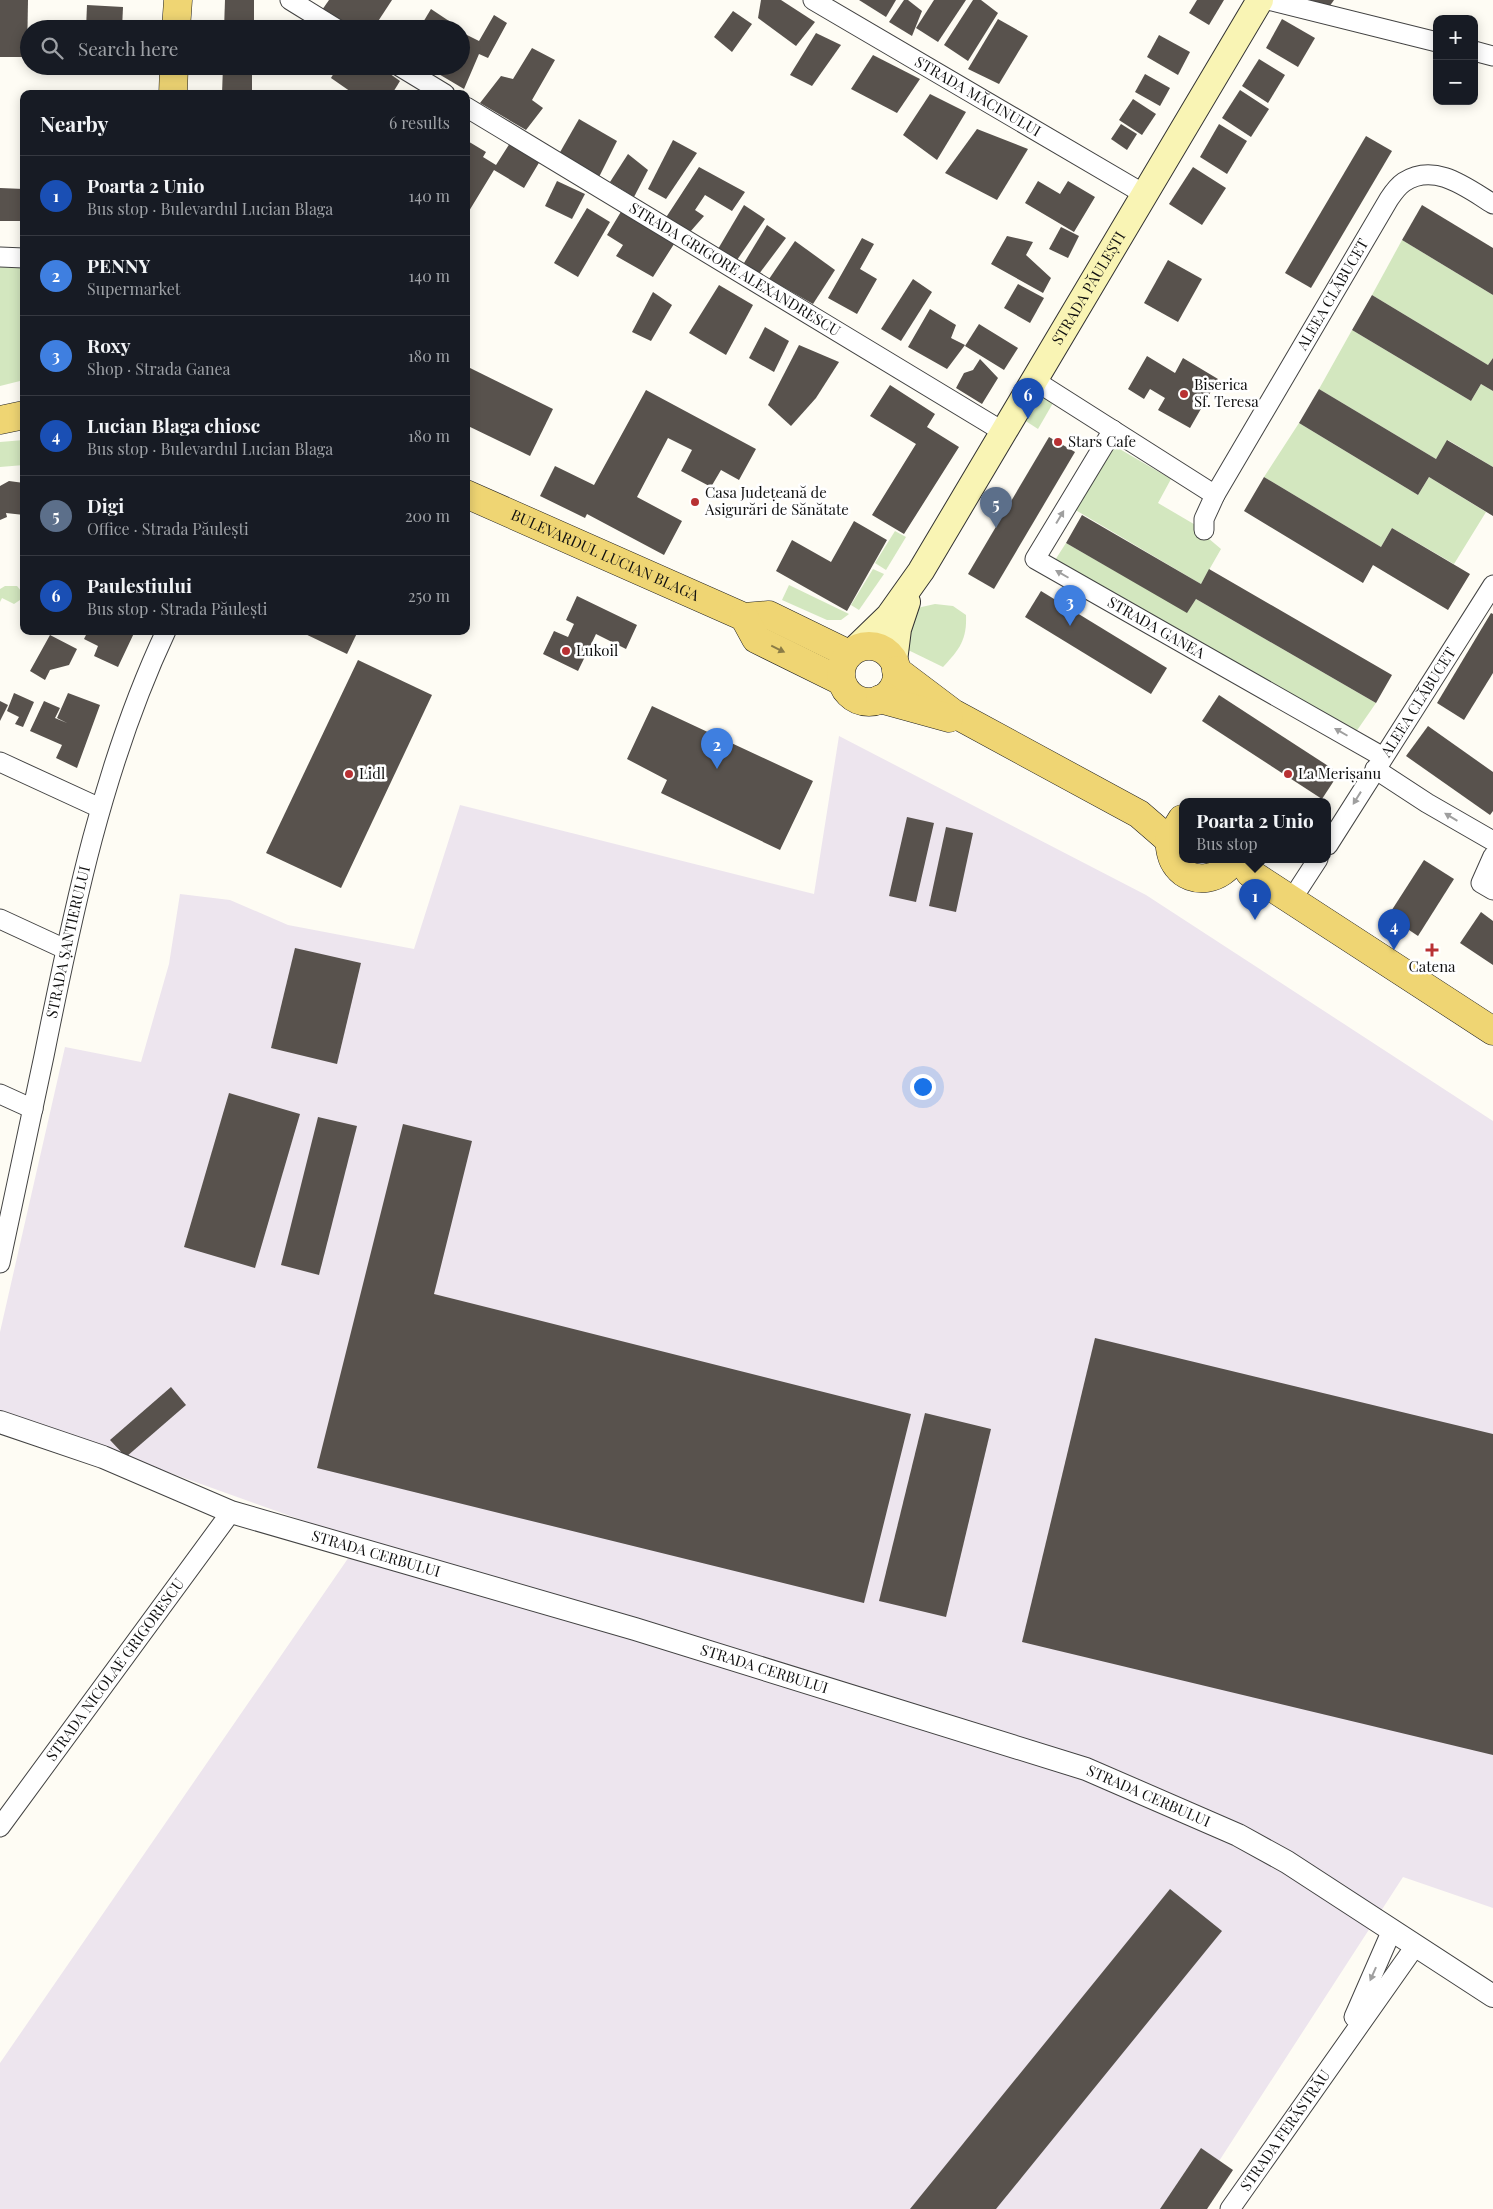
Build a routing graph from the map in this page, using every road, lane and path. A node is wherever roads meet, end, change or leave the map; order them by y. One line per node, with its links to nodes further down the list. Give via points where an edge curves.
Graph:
1 (172, 0): 7 (main road)
2 (178, 0): 8 (main road)
3 (290, 0): 9 (street)
4 (813, 0): 16 (street, STRADA MĂCINULUI)
5 (1260, 0): 16 (main road, STRADA PĂULEȘTI)
6 (1268, 0): 10 (street)
7 (173, 20)
8 (175, 20)
9 (322, 20)
10 (1433, 41)
11 (1478, 52): 12 (street)
12 (1493, 56)
13 (414, 75): 14 (street)
14 (438, 90)
15 (470, 109): 22 (street, STRADA GRIGORE ALEXANDRESCU)
16 (1144, 194): 20 (main road, STRADA PĂULEȘTI)
17 (1493, 204): 23 (street, ALEEA CLĂBUCET, via 1437,174 1419,174 1403,182 1388,199)
18 (0, 257): 19 (street)
19 (20, 258)
20 (1034, 380): 21 (street); 22 (main road, STRADA PĂULEȘTI)
21 (1113, 430): 23 (street); 36 (street, STRADA GANEA, one-way to 21, via 1035,559)
22 (1002, 431): 26 (main road, STRADA PĂULEȘTI)
23 (1216, 495): 25 (street, ALEEA CLĂBUCET, via 1204,519)
24 (470, 496): 28 (main road, BULEVARDUL LUCIAN BLAGA)
25 (1204, 530)
26 (918, 576): 30 (main road, STRADA PĂULEȘTI, via 889,616); 31 (main road, STRADA PĂULEȘTI, via 901,617 895,642)
27 (1493, 585): 36 (street, ALEEA CLĂBUCET)
28 (744, 617): 30 (main road, BULEVARDUL LUCIAN BLAGA, via 769,615); 32 (main road, BULEVARDUL LUCIAN BLAGA, one-way to 32, via 756,638)
29 (164, 635): 37 (street, STRADA ȘANTIERULUI, via 145,676)
30 (853, 651): 31 (main road, BULEVARDUL LUCIAN BLAGA, via 868,646 878,648 888,653); 32 (main road, via 844,661)
31 (895, 666): 33 (main road, via 896,680 892,689); 34 (main road, BULEVARDUL LUCIAN BLAGA, via 946,708)
32 (842, 681): 33 (main road, BULEVARDUL LUCIAN BLAGA, via 850,694 858,699 870,702)
33 (880, 699): 34 (main road, BULEVARDUL LUCIAN BLAGA)
34 (981, 729): 38 (main road, BULEVARDUL LUCIAN BLAGA, via 1140,814)
35 (0, 762): 37 (street)
36 (1379, 763): 39 (street, ALEEA CLĂBUCET, one-way to 39); 40 (street, STRADA GANEA, one-way to 36, via 1427,803)
37 (100, 808): 47 (street, STRADA ȘANTIERULUI)
38 (1178, 826): 43 (main road, BULEVARDUL LUCIAN BLAGA, via 1172,857 1186,874 1208,878)
39 (1331, 840)
40 (1493, 841)
41 (1493, 856): 44 (street, via 1481,882)
42 (1315, 863): 45 (street)
43 (1236, 866): 45 (main road, BULEVARDUL LUCIAN BLAGA)
44 (1493, 890)
45 (1292, 899): 48 (main road, BULEVARDUL LUCIAN BLAGA)
46 (0, 919): 47 (street)
47 (65, 949): 50 (street, STRADA ȘANTIERULUI)
48 (1493, 1031)
49 (0, 1094): 50 (street)
50 (33, 1109): 51 (street, STRADA ȘANTIERULUI)
51 (0, 1263)
52 (0, 1422): 53 (street, STRADA CERBULUI, via 103,1457)
53 (231, 1512): 54 (street, STRADA NICOLAE GRIGORESCU); 55 (street, STRADA CERBULUI, via 635,1630 1086,1769 1238,1835 1287,1862)
54 (0, 1827)
55 (1392, 1930): 56 (street, STRADA CERBULUI); 58 (street, STRADA FERĂSTRĂU, one-way to 58)
56 (1416, 1945): 57 (street, STRADA CERBULUI); 58 (street, STRADA FERĂSTRĂU)
57 (1493, 1996)
58 (1340, 2050): 59 (street, STRADA FERĂSTRĂU)
59 (1230, 2209)

